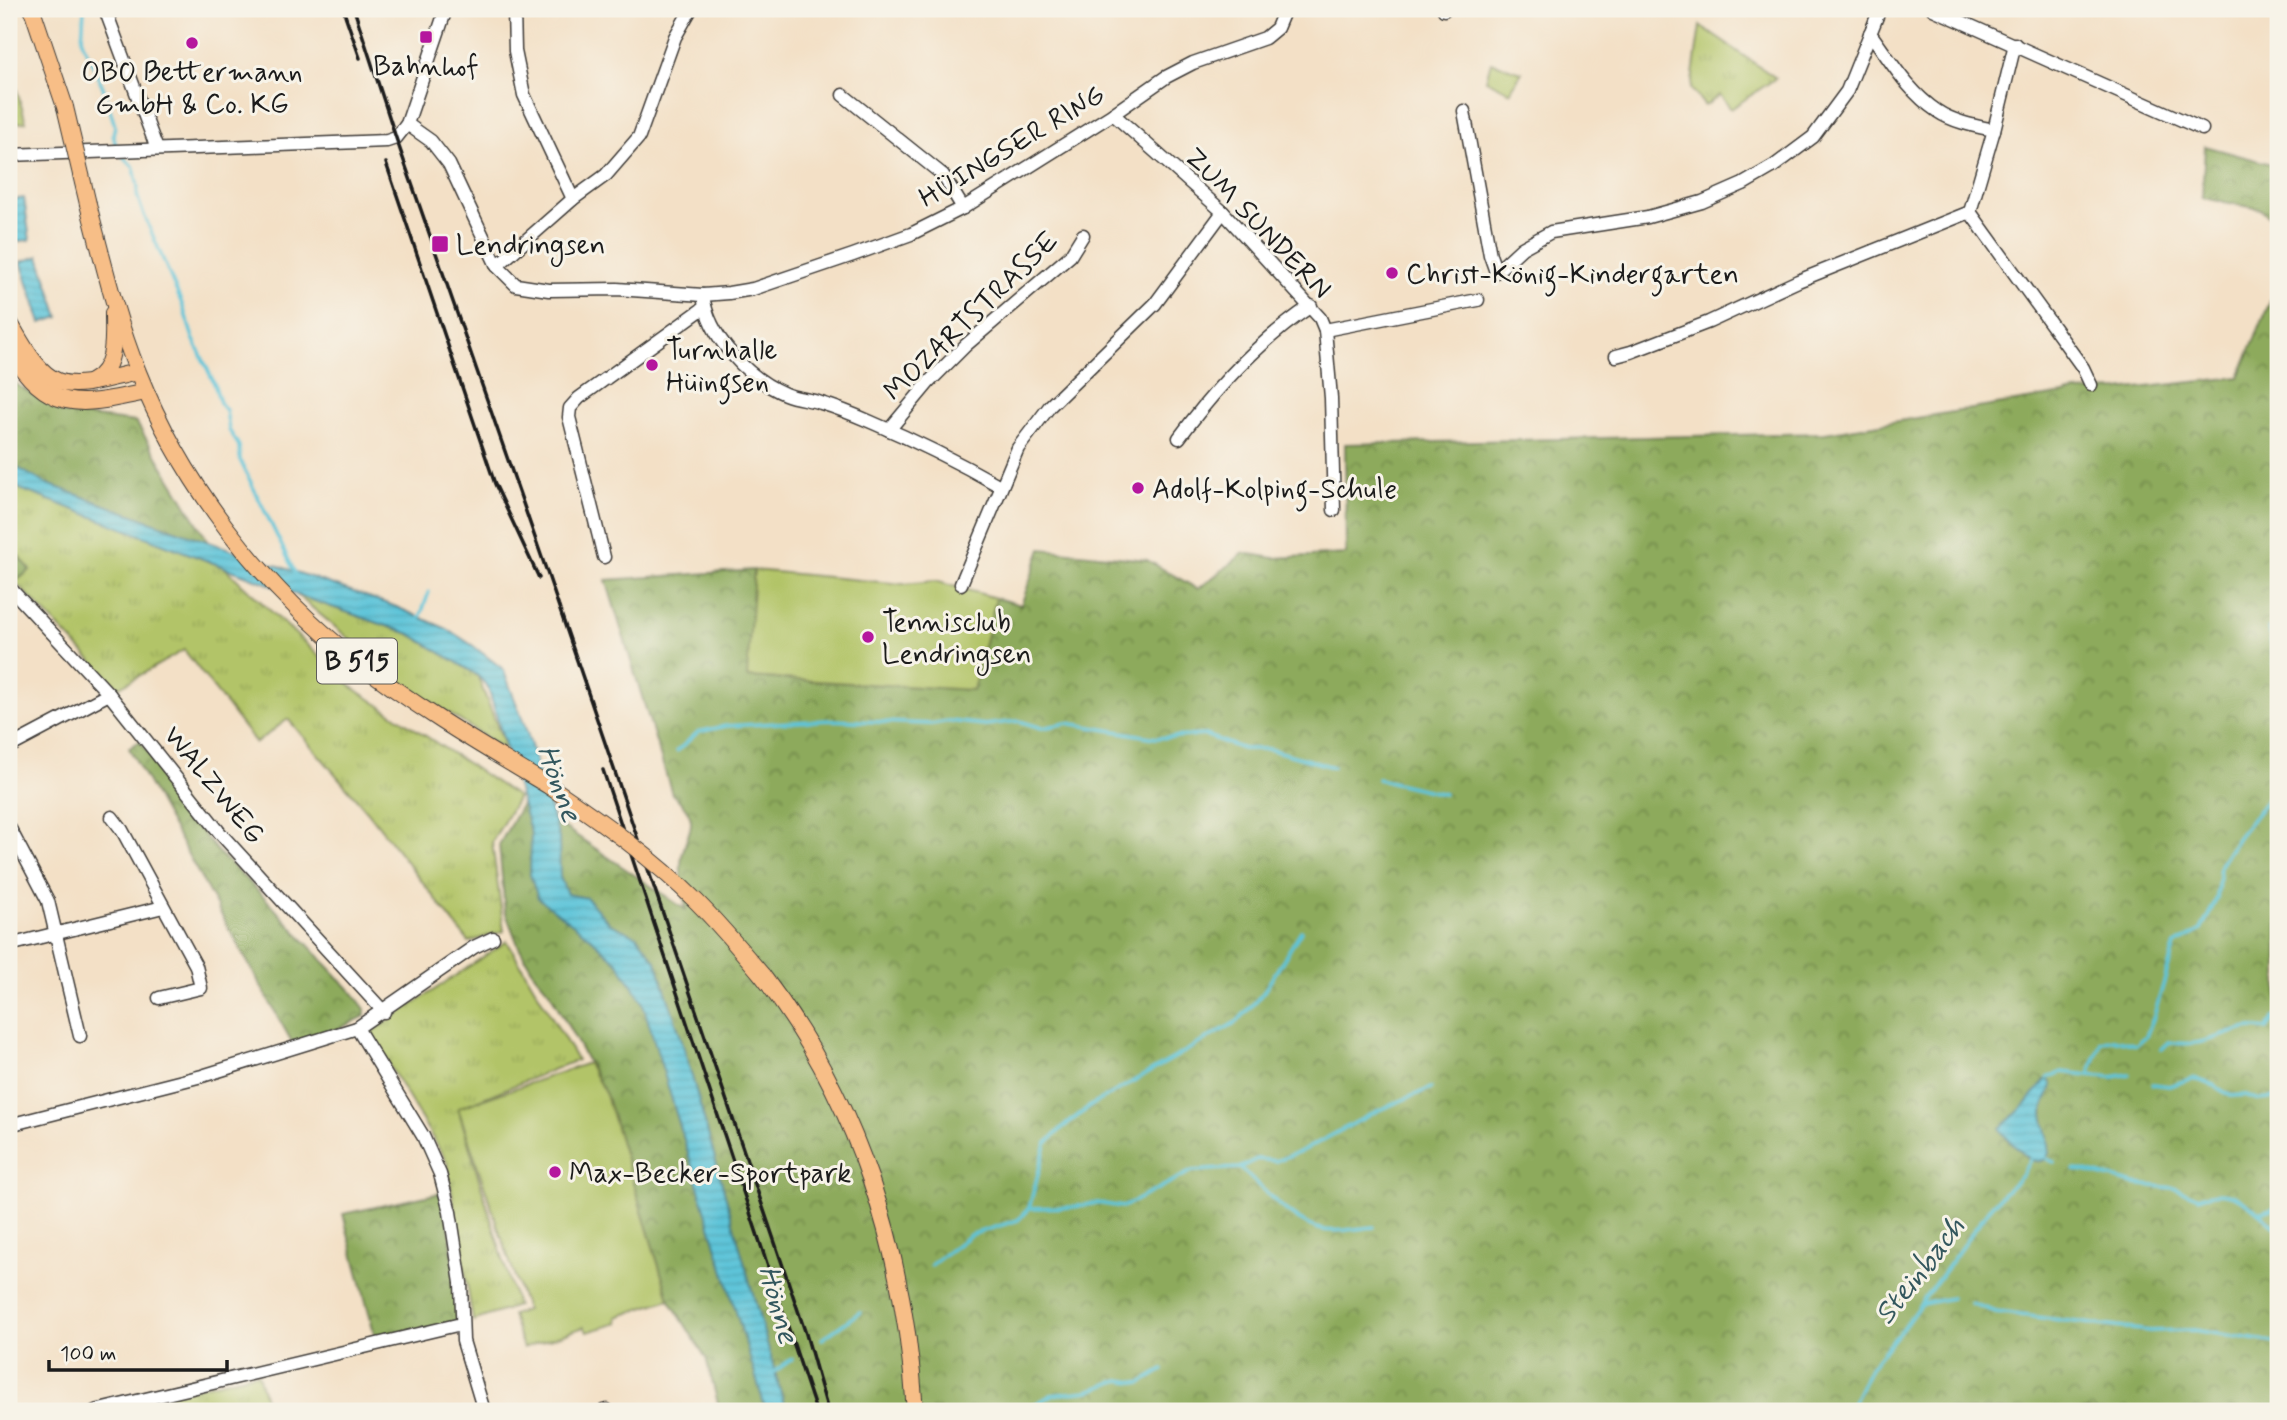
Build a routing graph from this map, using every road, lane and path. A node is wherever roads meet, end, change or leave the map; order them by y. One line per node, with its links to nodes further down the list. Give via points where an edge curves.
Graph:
1 (32, 9): 25 (main road, B 515, bridge, via 65,107)
2 (105, 9): 17 (street)
3 (446, 9): 14 (street)
4 (514, 9): 19 (street, via 514,51 524,94)
5 (691, 9): 19 (street, via 675,37 639,137 606,175)
6 (1286, 9): 13 (street, HÜINGSER RING, via 1277,28 1265,37 1193,63)
7 (1880, 9): 9 (street)
8 (1933, 9): 10 (street)
9 (1870, 33): 12 (street, via 1847,91 1813,137 1774,166 1724,194 1676,210 1551,232 1522,248 1496,272); 16 (street, via 1911,89 1939,113)
10 (2015, 44): 15 (street); 16 (street)
11 (843, 95): 20 (street, via 943,175)
12 (1464, 111)
13 (1113, 114): 20 (street, HÜINGSER RING); 21 (street, ZUM SUNDERN)
14 (407, 124): 17 (street, via 396,138 387,141); 24 (street, via 432,141 449,164)
15 (2202, 129)
16 (1993, 130): 22 (street)
17 (157, 149): 18 (street)
18 (9, 155)
19 (573, 200): 24 (street)
20 (963, 208): 27 (street, HÜINGSER RING, via 911,233 803,273)
21 (1223, 212): 28 (street, ZUM SUNDERN); 39 (street, via 1155,304 1050,407 1018,448)
22 (1970, 212): 32 (street, via 1709,322); 35 (street)
23 (1083, 234): 37 (street, MOZARTSTRASSE, via 1070,256 966,345)
24 (497, 267): 27 (street, HÜINGSER RING, via 516,285 549,290 617,289)
25 (113, 300): 33 (main road, B 515); 34 (main road, B 515, via 112,354 104,372)
26 (1478, 300): 30 (street)
27 (704, 301): 37 (street, MOZARTSTRASSE, via 726,348 747,370 783,393); 41 (street, via 570,408)
28 (1311, 306): 30 (street, ZUM SUNDERN); 38 (street, via 1250,357 1205,402)
29 (9, 321): 34 (main road, via 32,359 52,379 73,386)
30 (1325, 330): 40 (street, ZUM SUNDERN)
31 (9, 349): 36 (main road, via 36,385 58,399 87,403)
32 (1616, 356)
33 (137, 372): 34 (main road); 36 (main road, B 515)
34 (88, 384)
35 (2091, 385)
36 (146, 392): 60 (main road, B 515, bridge, via 183,461 249,557 311,621 394,689 549,786 644,855 697,902 762,975 813,1050 869,1170 897,1268)
37 (889, 430): 39 (street, MOZARTSTRASSE)
38 (1179, 438)
39 (1000, 486): 42 (street)
40 (1334, 510)
41 (604, 557)
42 (961, 584)
43 (9, 587): 44 (street, WALZWEG)
44 (108, 694): 45 (street); 53 (street, WALZWEG, via 220,833)
45 (9, 747)
46 (113, 817): 48 (street)
47 (9, 827): 49 (street, via 48,901)
48 (163, 906): 49 (street); 52 (street, via 196,966 201,988)
49 (54, 936): 51 (street); 55 (street)
50 (493, 939): 53 (street, via 474,947)
51 (9, 946)
52 (159, 998)
53 (384, 1012): 54 (street)
54 (357, 1028): 56 (street, via 202,1076); 57 (street, via 424,1136 436,1164 452,1224 461,1283)
55 (80, 1036)
56 (9, 1125)
57 (461, 1324): 58 (street); 59 (street)
58 (95, 1411)
59 (484, 1411)
60 (915, 1411)

